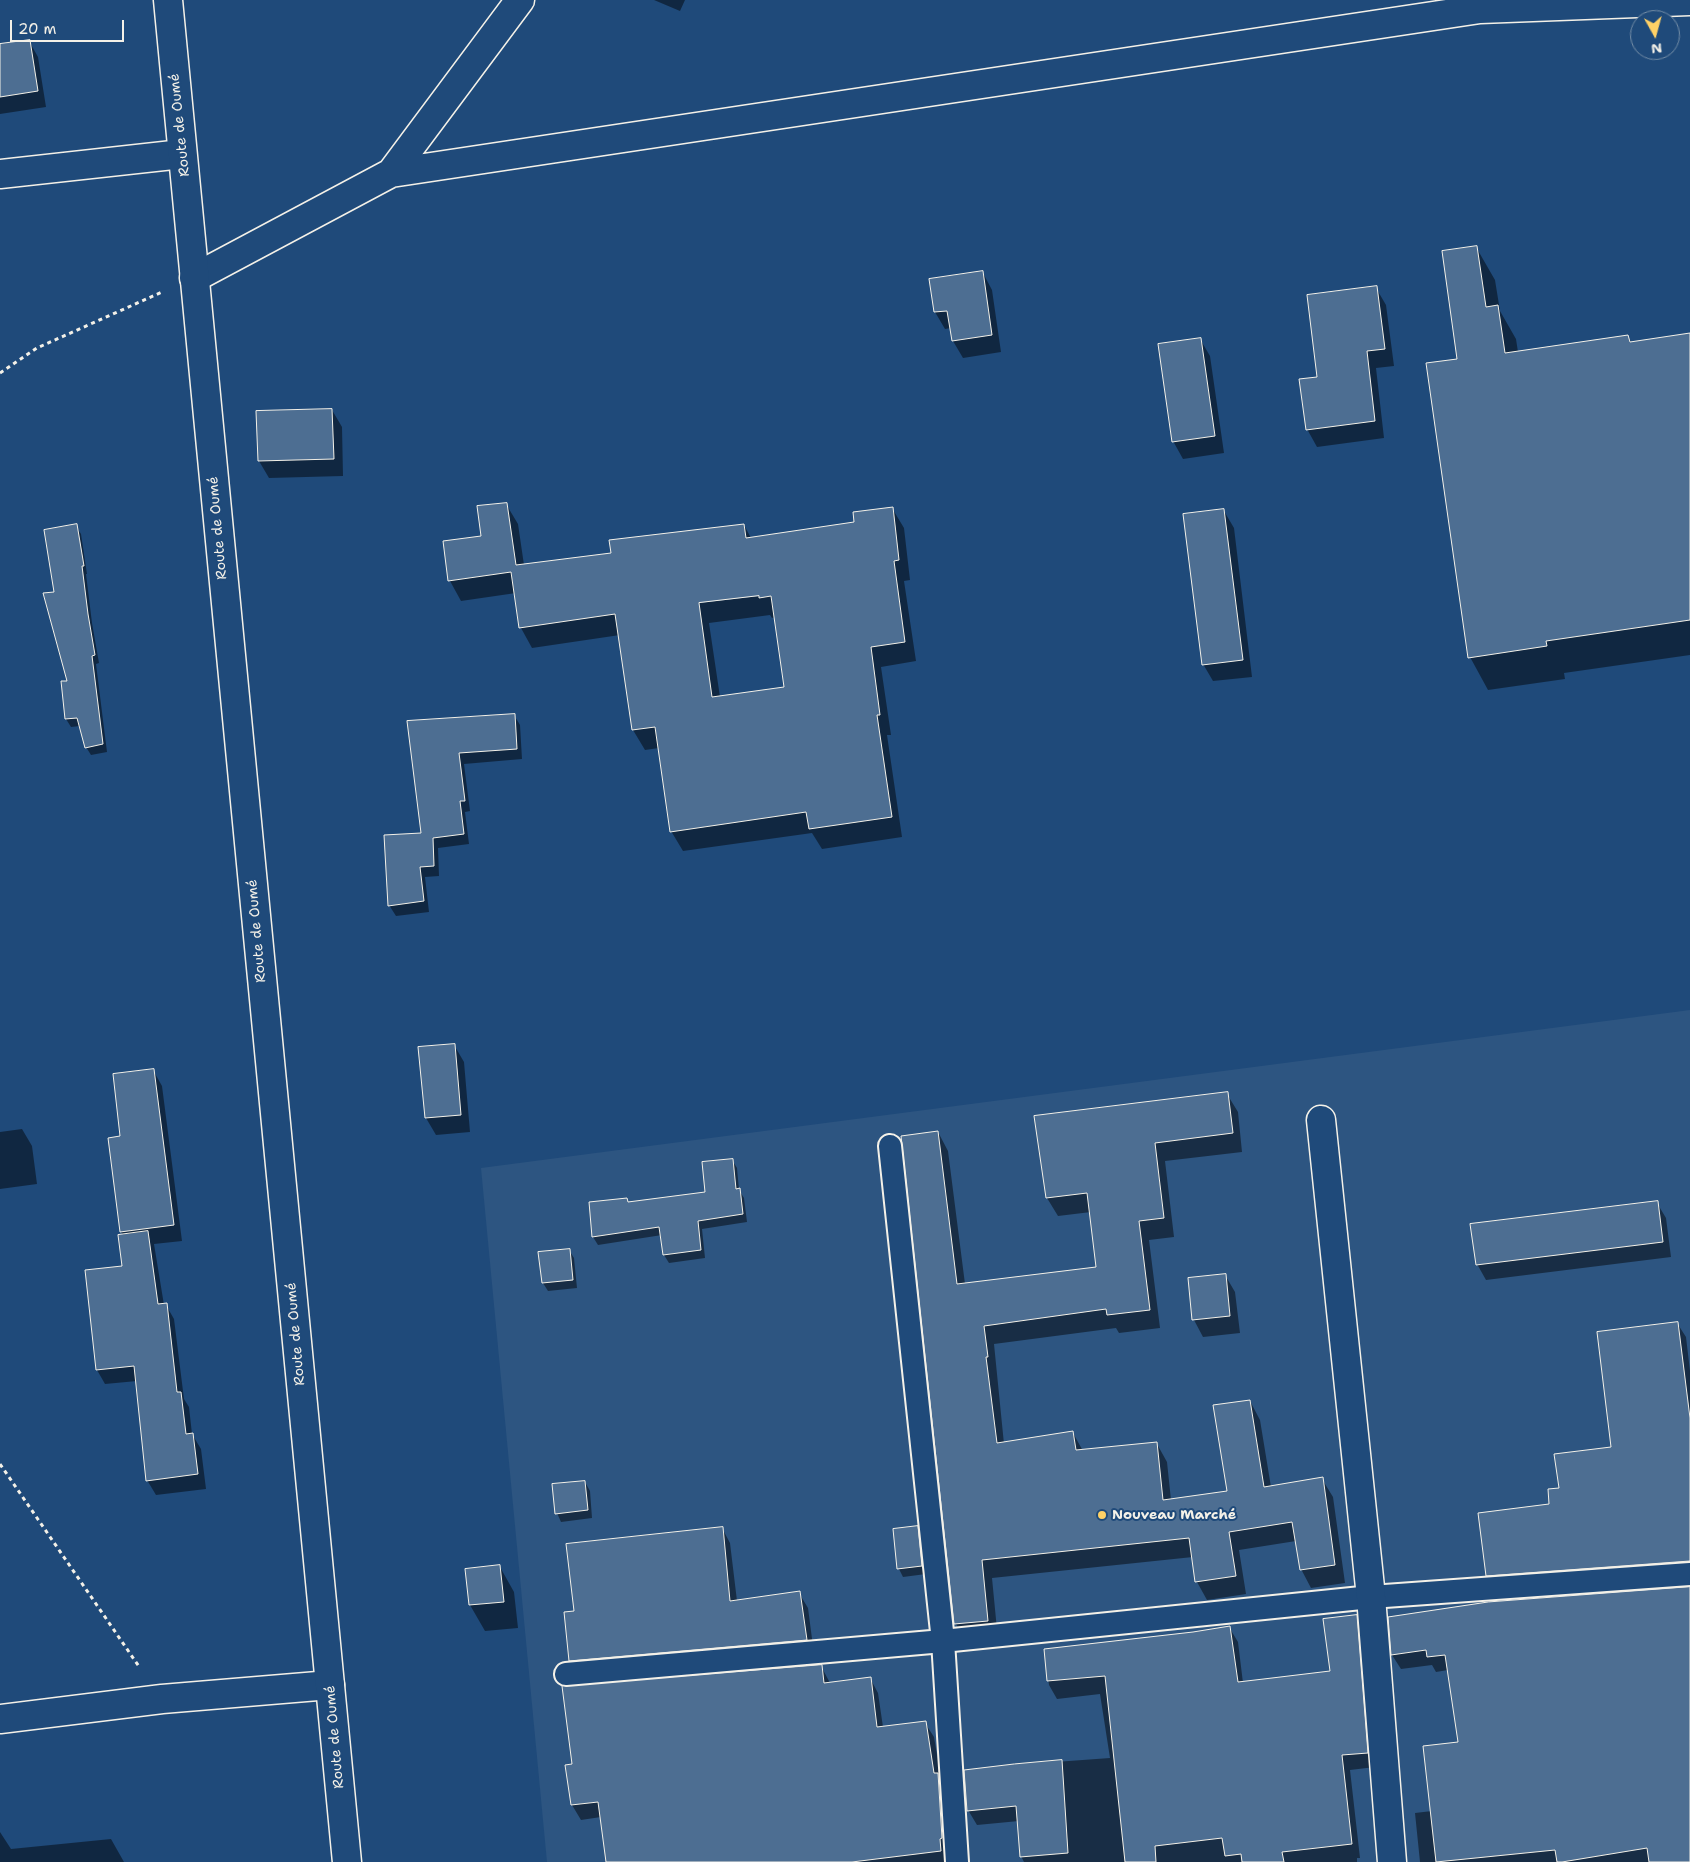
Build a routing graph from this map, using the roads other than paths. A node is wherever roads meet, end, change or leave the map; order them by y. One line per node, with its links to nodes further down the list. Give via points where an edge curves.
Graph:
1 (168, 0): 4 (street, Route de Oumé)
2 (520, 0): 5 (street)
3 (1690, 2): 5 (street, via 1480,9)
4 (182, 154): 6 (street); 7 (street, Route de Oumé)
5 (391, 173): 7 (street)
6 (0, 174)
7 (194, 278): 14 (street, Route de Oumé)
8 (1321, 1120): 11 (street)
9 (890, 1146): 12 (lane)
10 (1690, 1574): 11 (lane)
11 (1370, 1597): 12 (lane); 18 (street)
12 (943, 1641): 13 (lane); 17 (lane)
13 (566, 1674)
14 (330, 1685): 15 (street, via 162,1699); 16 (street, Route de Oumé)
15 (0, 1718)
16 (347, 1862)
17 (957, 1862)
18 (1392, 1862)

